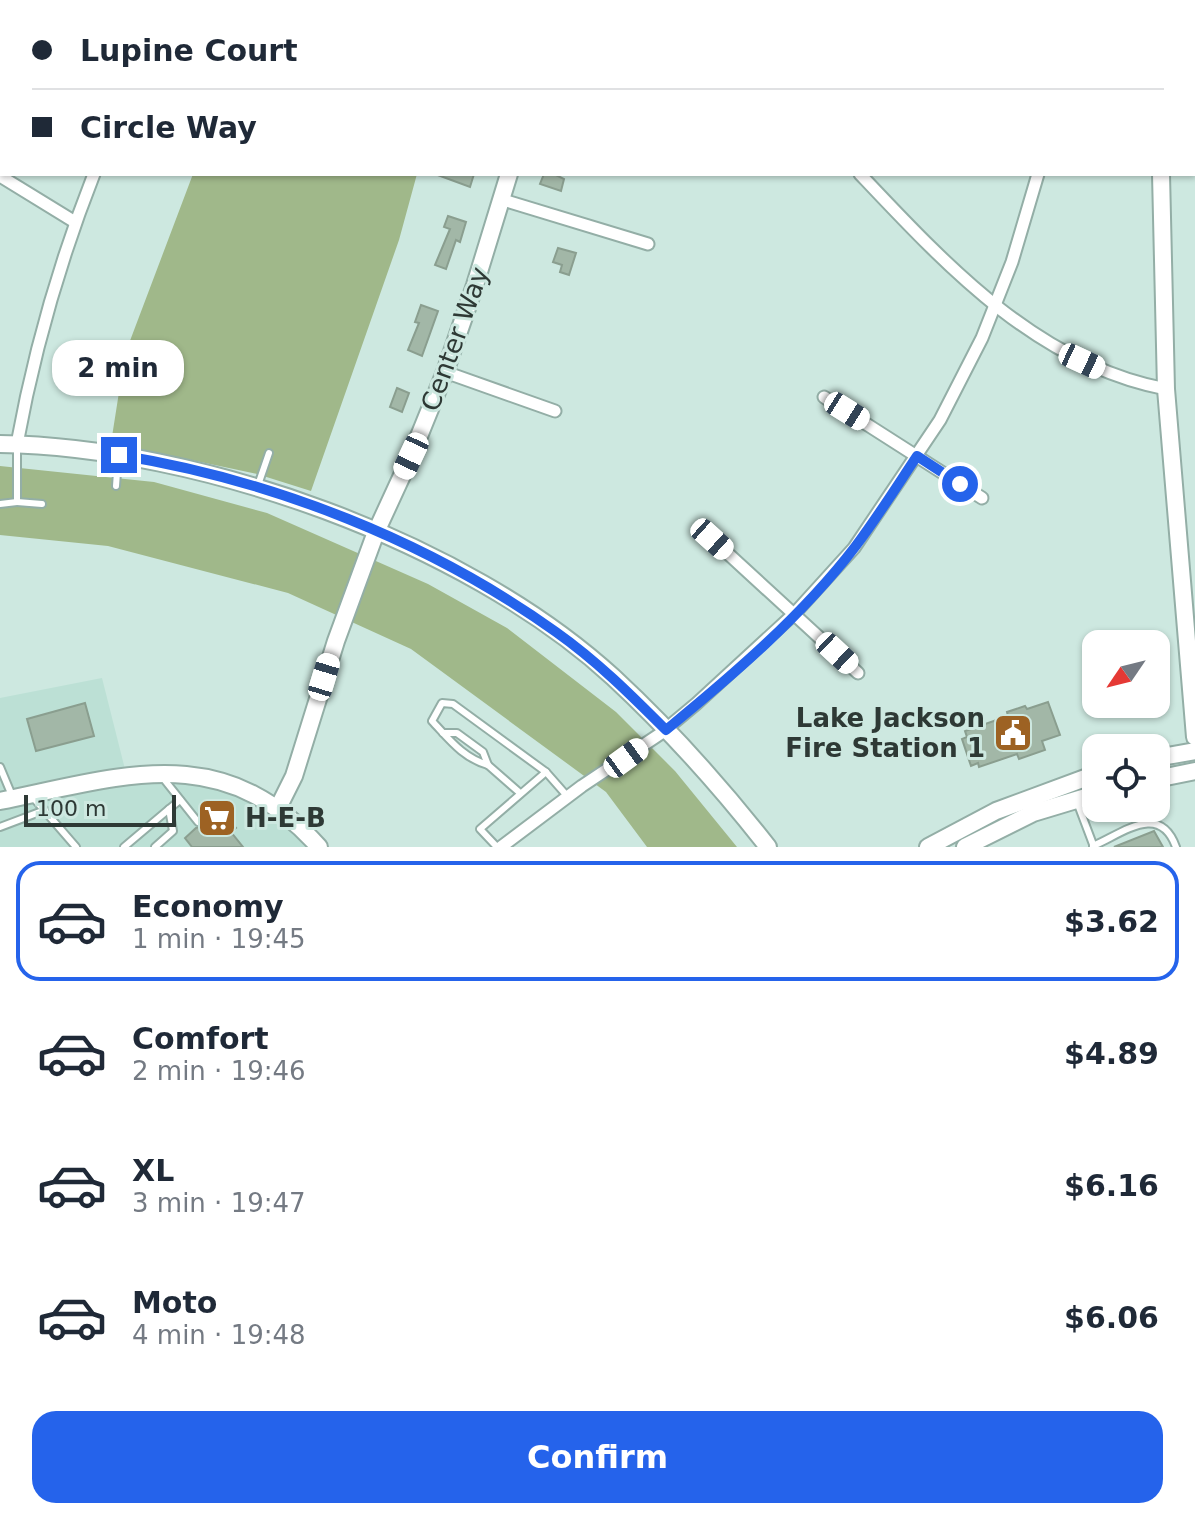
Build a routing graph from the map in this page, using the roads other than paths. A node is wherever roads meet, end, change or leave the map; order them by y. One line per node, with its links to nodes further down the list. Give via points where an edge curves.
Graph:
1 (0, 176): 8 (street)
2 (93, 176): 8 (street)
3 (509, 176): 7 (street, Center Way)
4 (862, 176): 10 (street)
5 (1037, 176): 10 (street)
6 (1161, 176): 12 (street)
7 (503, 200): 9 (street); 11 (street, Center Way)
8 (75, 222): 16 (street, via 39,338)
9 (648, 244)
10 (996, 306): 12 (street, via 1082,361); 19 (street)
11 (445, 372): 14 (street); 26 (street, Center Way)
12 (1166, 389): 29 (street)
13 (824, 397): 19 (street)
14 (555, 411)
15 (0, 444): 16 (street)
16 (17, 444): 18 (street); 23 (lane)
17 (269, 453): 21 (lane)
18 (119, 455): 20 (lane); 21 (street)
19 (917, 456): 22 (street); 28 (street, via 854,548)
20 (116, 486)
21 (257, 488): 26 (street)
22 (982, 498)
23 (17, 502): 24 (lane); 25 (lane)
24 (0, 504)
25 (42, 504)
26 (376, 532): 31 (street, via 456,568 558,634 612,676); 51 (street, Center Way, via 294,776)
27 (712, 539): 28 (street)
28 (795, 613): 30 (street); 31 (street)
29 (1192, 665): 33 (street)
30 (858, 673)
31 (666, 730): 46 (street); 64 (street)
32 (443, 733): 36 (lane, via 475,761); 36 (lane, via 457,733 483,752); 40 (lane, via 432,721 442,703 453,704)
33 (1195, 737)
34 (1195, 751): 35 (street)
35 (1170, 755)
36 (488, 765): 44 (lane)
37 (0, 767): 48 (lane)
38 (1195, 771): 41 (street)
39 (158, 772): 45 (street); 49 (lane); 51 (street, via 216,780)
40 (546, 772): 44 (lane); 46 (lane)
41 (1170, 776)
42 (1082, 778): 43 (street)
43 (1071, 782): 50 (street); 54 (street)
44 (520, 793): 63 (lane, via 480,829)
45 (31, 795): 48 (street); 53 (lane)
46 (568, 797): 63 (street)
47 (1082, 798): 50 (street)
48 (7, 799)
49 (180, 800): 52 (lane); 55 (lane)
50 (1076, 800): 54 (street); 58 (lane)
51 (278, 808): 62 (street)
52 (169, 809): 60 (lane); 61 (lane, via 173,831)
53 (45, 810): 56 (lane); 59 (lane)
54 (1015, 812): 57 (street); 65 (street)
55 (198, 822)
56 (0, 827)
57 (932, 846)
58 (1094, 846): 66 (lane, via 1150,821 1161,824)
59 (76, 847)
60 (124, 847)
61 (155, 847)
62 (319, 847)
63 (499, 847)
64 (768, 847)
65 (965, 847)
66 (1176, 847)

